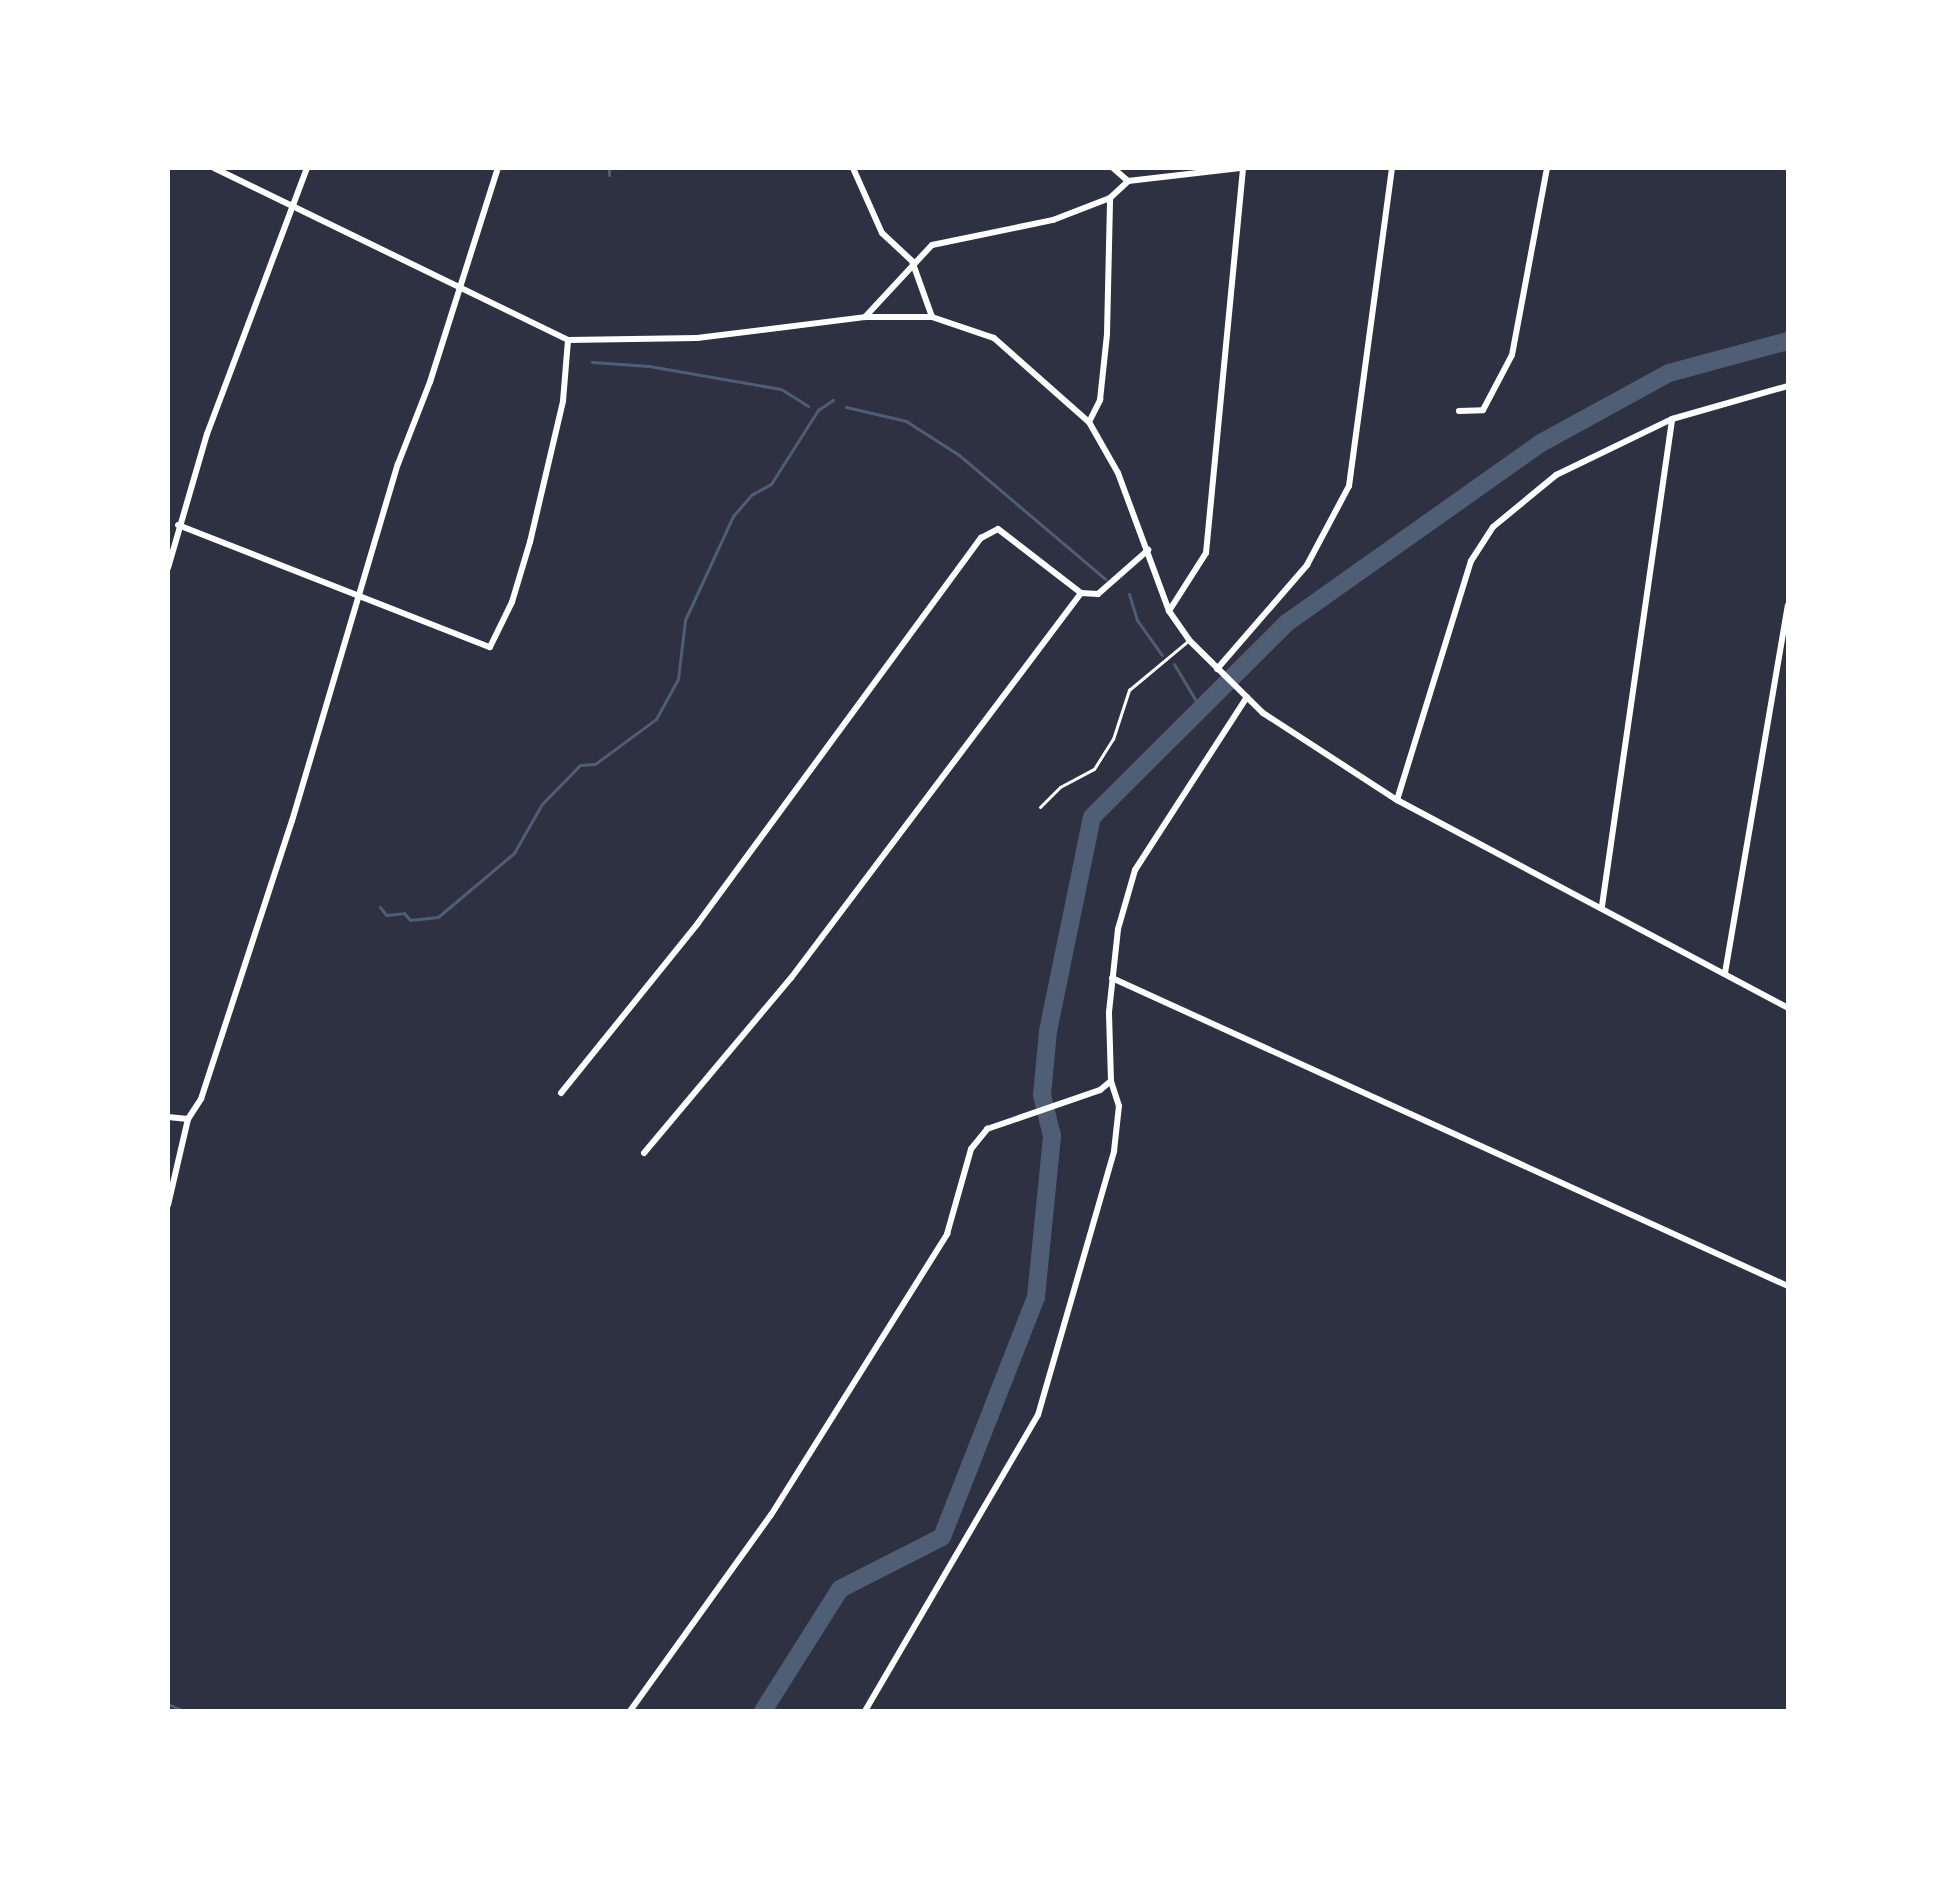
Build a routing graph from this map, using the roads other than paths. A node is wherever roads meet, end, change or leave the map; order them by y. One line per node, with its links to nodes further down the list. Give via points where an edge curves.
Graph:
1 (214, 168): 11 (street)
2 (307, 168): 11 (street)
3 (498, 168): 13 (street)
4 (853, 168): 12 (street, via 882,233)
5 (1113, 168): 9 (street)
6 (1241, 168): 9 (street); 27 (street, via 1206,553)
7 (1392, 168): 29 (street, via 1349,486 1307,565)
8 (1547, 168): 18 (street, via 1512,355 1483,410)
9 (1128, 181): 10 (street)
10 (1110, 198): 12 (street, via 1053,220 932,245); 20 (street, via 1105,347 1100,400)
11 (295, 210): 13 (street); 21 (street, via 207,434)
12 (912, 261): 14 (street); 15 (street)
13 (458, 283): 16 (street); 24 (street)
14 (865, 317): 15 (street); 16 (street, via 724,336)
15 (932, 317): 20 (street, via 994,338)
16 (568, 340): 24 (street, via 563,401 530,542 512,602 490,647)
17 (1788, 386): 19 (street)
18 (1459, 411)
19 (1672, 419): 31 (street, via 1556,475 1493,527 1471,561); 33 (street)
20 (1089, 422): 22 (street, via 1118,473)
21 (178, 525): 23 (street); 24 (street, via 233,550)
22 (1148, 550): 25 (street, via 1098,594); 27 (street)
23 (168, 568)
24 (361, 593): 40 (street, via 201,1099)
25 (1081, 593): 38 (street, via 998,529 981,538 698,923); 41 (street, via 791,978)
26 (1788, 605): 34 (street)
27 (1169, 611): 28 (street)
28 (1189, 640): 29 (street); 32 (lane, via 1129,690 1113,739 1094,769 1060,787)
29 (1217, 669): 30 (street)
30 (1247, 697): 31 (street, via 1263,713); 35 (street, via 1135,870 1118,929)
31 (1397, 800): 33 (street)
32 (1040, 807)
33 (1602, 906): 34 (street)
34 (1725, 973): 36 (street)
35 (1112, 978): 37 (street); 43 (street)
36 (1788, 1008)
37 (1111, 1081): 44 (street, via 1100,1090 987,1129 971,1149 947,1234 771,1515); 45 (street, via 1119,1106 1114,1151 1038,1415)
38 (561, 1093)
39 (168, 1117): 40 (street)
40 (188, 1119): 42 (street)
41 (644, 1153)
42 (168, 1205)
43 (1788, 1286)
44 (630, 1711)
45 (865, 1711)

